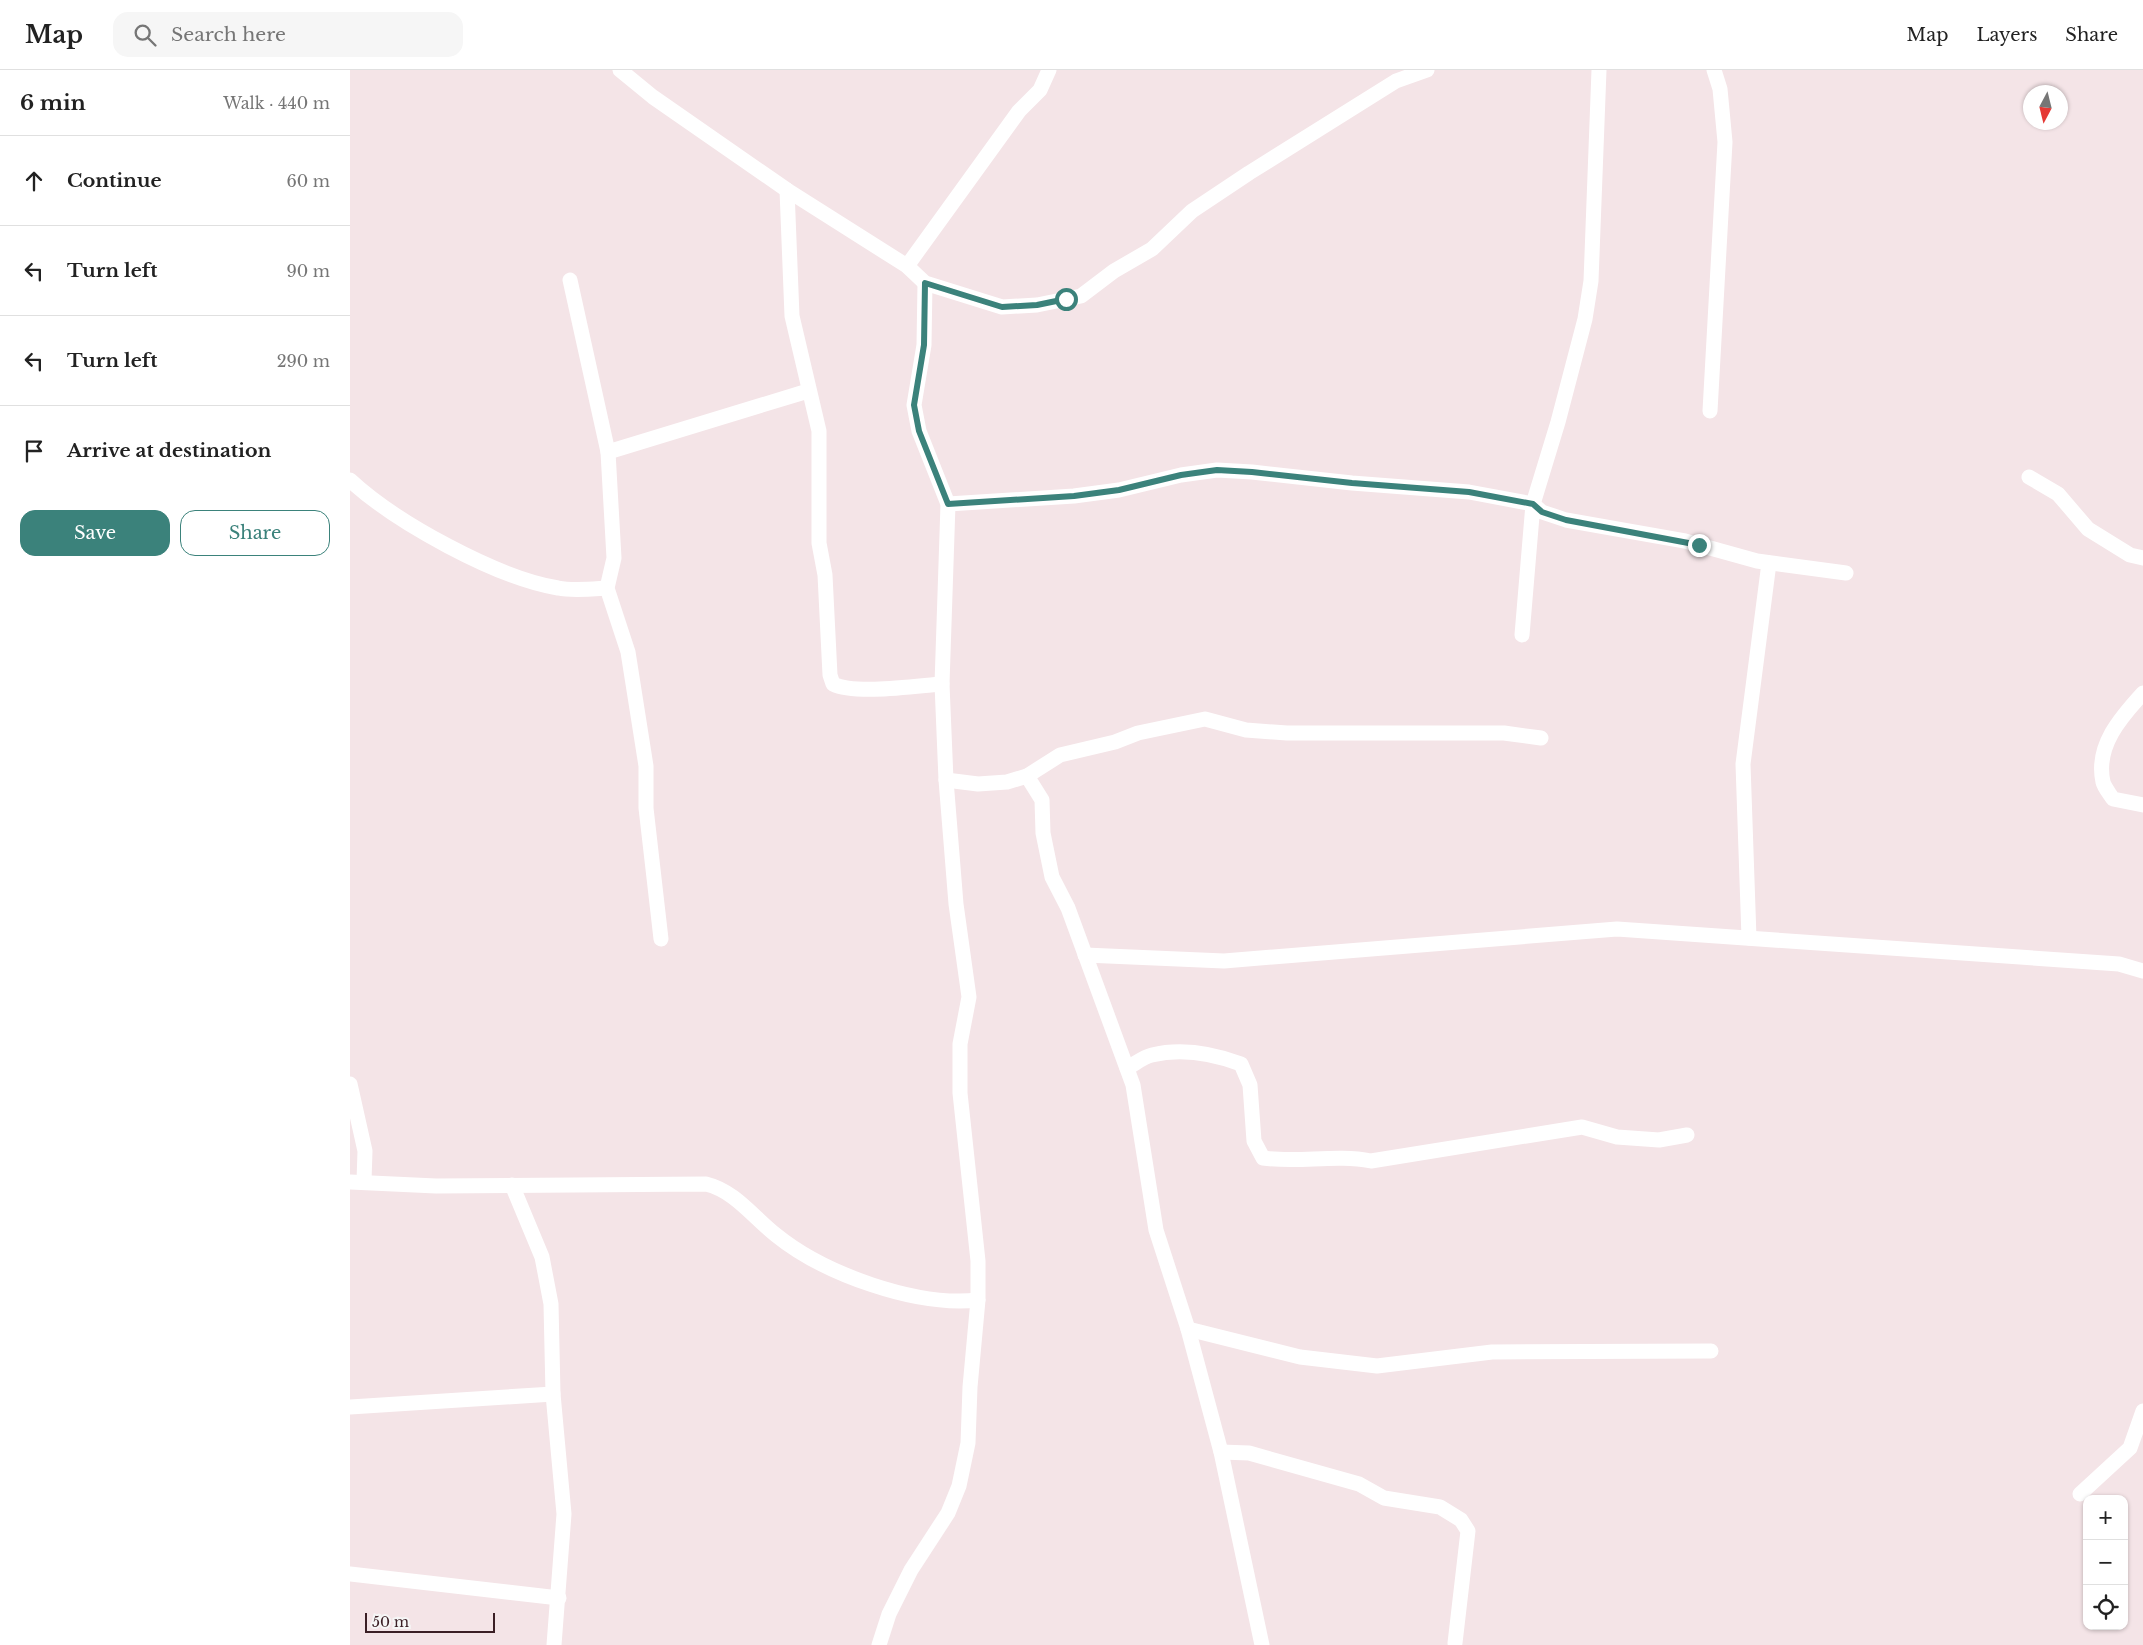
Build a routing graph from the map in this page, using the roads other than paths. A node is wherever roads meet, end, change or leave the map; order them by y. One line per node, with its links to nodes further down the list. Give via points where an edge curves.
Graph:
1 (620, 70): 6 (street, via 653,97)
2 (1049, 70): 7 (street, via 1040,90 1019,111)
3 (1427, 70): 9 (street, via 1396,81 1249,173 1192,211 1152,249 1080,296 1037,305 1002,307)
4 (1598, 70): 16 (street, via 1591,281 1585,320)
5 (1714, 70): 11 (street, via 1720,89 1726,142)
6 (787, 190): 7 (street); 10 (street, via 792,316)
7 (907, 266): 9 (street)
8 (570, 280): 12 (street)
9 (925, 283): 15 (street, via 924,345 914,405 919,431)
10 (808, 391): 12 (street); 22 (street, via 819,431 819,543 825,575 833,684 857,689)
11 (1710, 411)
12 (608, 452): 20 (street, via 614,558)
13 (2028, 477): 17 (street, via 2058,494 2088,529 2130,555)
14 (350, 480): 20 (street, via 428,534 490,567 558,589)
15 (948, 504): 16 (street, via 1074,496 1217,470 1469,492); 22 (street)
16 (1533, 504): 18 (street, via 1550,516 1685,541); 21 (street)
17 (2143, 558)
18 (1768, 563): 19 (street); 28 (street, via 1743,764)
19 (1846, 573)
20 (607, 588): 29 (street, via 628,652 646,766 646,808)
21 (1522, 635)
22 (942, 684): 26 (street)
23 (2143, 693): 27 (street, via 2120,719 2103,750 2103,782 2112,799)
24 (1541, 738): 25 (street, via 1504,733 1287,733 1246,730 1205,719 1146,731 1060,755)
25 (1027, 776): 26 (street, via 1007,782 978,784); 30 (street, via 1042,800 1043,833 1052,877 1068,908)
26 (946, 780): 37 (street, via 956,904 969,997 960,1044 960,1093 978,1261)
27 (2143, 805)
28 (1749, 938): 30 (street, via 1617,929 1224,961); 31 (street, via 2118,964)
29 (661, 939)
30 (1085, 955): 32 (street)
31 (2143, 971)
32 (1127, 1068): 34 (street, via 1150,1055 1184,1052 1221,1057 1241,1064 1250,1085 1254,1141 1263,1158 1287,1161 1357,1158 1371,1161 1582,1127 1617,1137 1651,1139); 38 (street, via 1139,1114 1156,1230)
33 (350, 1084): 35 (street, via 365,1150)
34 (1687, 1135)
35 (357, 1181): 36 (street, via 436,1186)
36 (512, 1185): 37 (street, via 706,1184 731,1195 777,1236 846,1274 907,1296 955,1302); 40 (street, via 542,1257 550,1304)
37 (978, 1300): 49 (street, via 968,1443 959,1486 948,1513 911,1570 889,1614)
38 (1188, 1329): 39 (street, via 1300,1357 1378,1366 1492,1352); 43 (street)
39 (1711, 1351)
40 (553, 1394): 41 (street); 46 (street, via 564,1514)
41 (350, 1407)
42 (2143, 1411): 44 (street, via 2130,1448)
43 (1221, 1452): 47 (street, via 1249,1453 1359,1484 1384,1498 1440,1507 1457,1516 1468,1531); 50 (street)
44 (2080, 1494)
45 (350, 1574): 46 (street)
46 (559, 1598): 48 (street)
47 (1455, 1643)
48 (554, 1645)
49 (880, 1645)
50 (1262, 1645)

